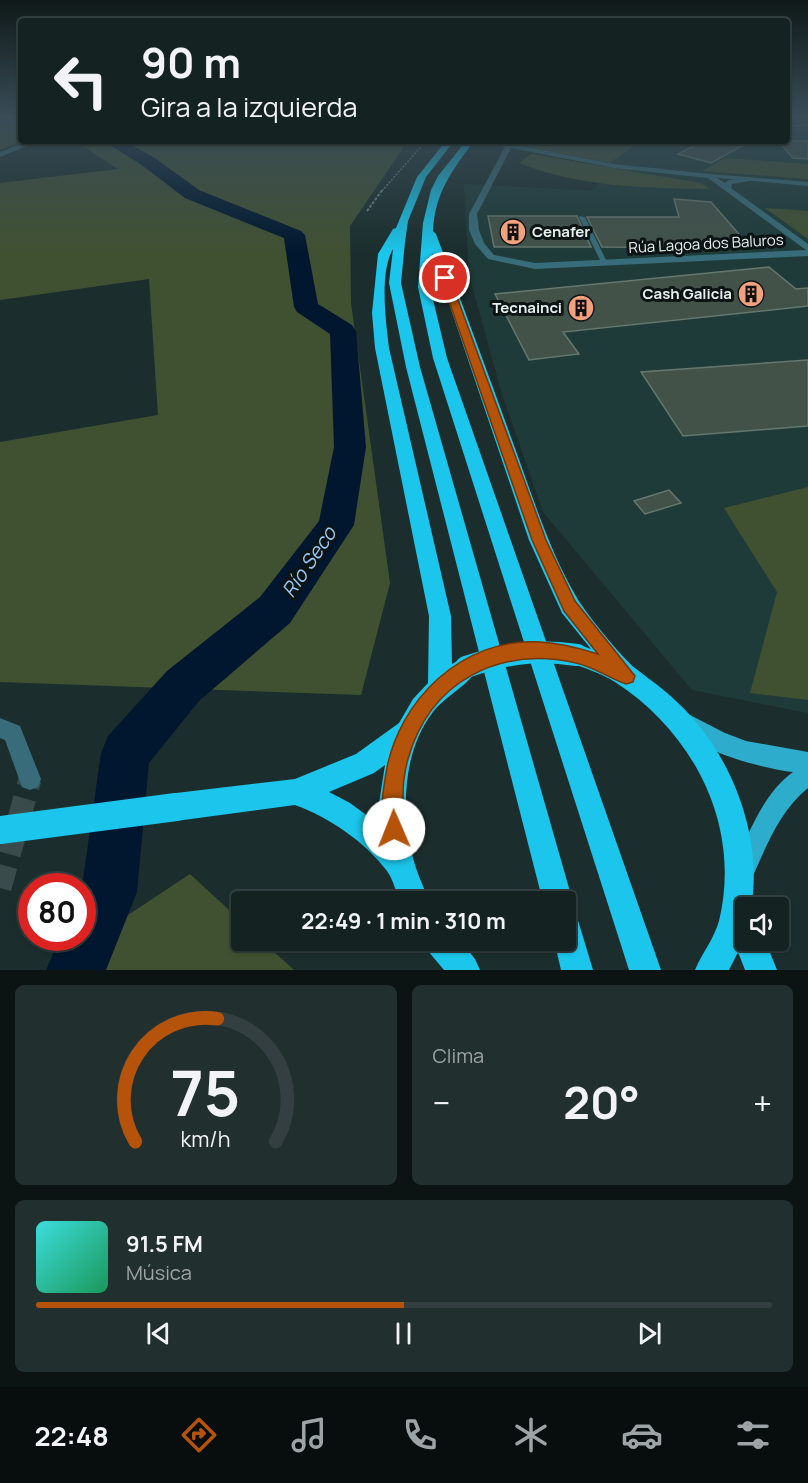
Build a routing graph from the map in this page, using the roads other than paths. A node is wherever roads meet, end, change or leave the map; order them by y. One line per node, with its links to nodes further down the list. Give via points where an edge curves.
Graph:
1 (433, 162): 10 (highway, via 422,177)
2 (454, 162): 11 (highway, via 436,190)
3 (504, 162): 14 (street, Rúa Lagoa dos Baluros, via 473,214 474,230 491,257 535,266)
4 (596, 162): 5 (street)
5 (710, 176): 6 (lane); 8 (street)
6 (746, 179): 7 (lane); 8 (street, via 729,182)
7 (808, 184)
8 (727, 188): 12 (street)
9 (582, 217): 14 (lane, Rúa Lagoa dos Baluros)
10 (403, 221): 16 (highway, via 384,255 379,313 382,348 440,616); 27 (highway, via 394,283)
11 (428, 223): 15 (highway, via 539,540 570,606); 34 (highway, via 423,287 440,358)
12 (808, 248)
13 (808, 253): 14 (street, Rúa Lagoa dos Baluros)
14 (605, 264)
15 (626, 676): 16 (highway, bridge, via 577,655 538,649 501,654 466,667); 17 (highway)
16 (440, 686): 19 (highway)
17 (675, 715): 20 (main road, via 713,740 770,759); 28 (highway, via 702,749 723,789 736,834)
18 (0, 728): 22 (street, via 13,733)
19 (408, 732): 23 (highway, via 365,764); 25 (highway, via 393,793)
20 (808, 763)
21 (808, 775): 29 (main road, via 799,780 762,828)
22 (30, 779)
23 (295, 792): 24 (highway, bridge); 25 (highway, via 320,799 357,821)
24 (0, 830)
25 (401, 865): 26 (highway)
26 (411, 891)
27 (555, 891)
28 (739, 897)
29 (743, 897)
30 (735, 921): 35 (highway)
31 (572, 951): 33 (highway)
32 (753, 951): 36 (highway)
33 (577, 970)
34 (645, 970)
35 (711, 970)
36 (761, 970)

